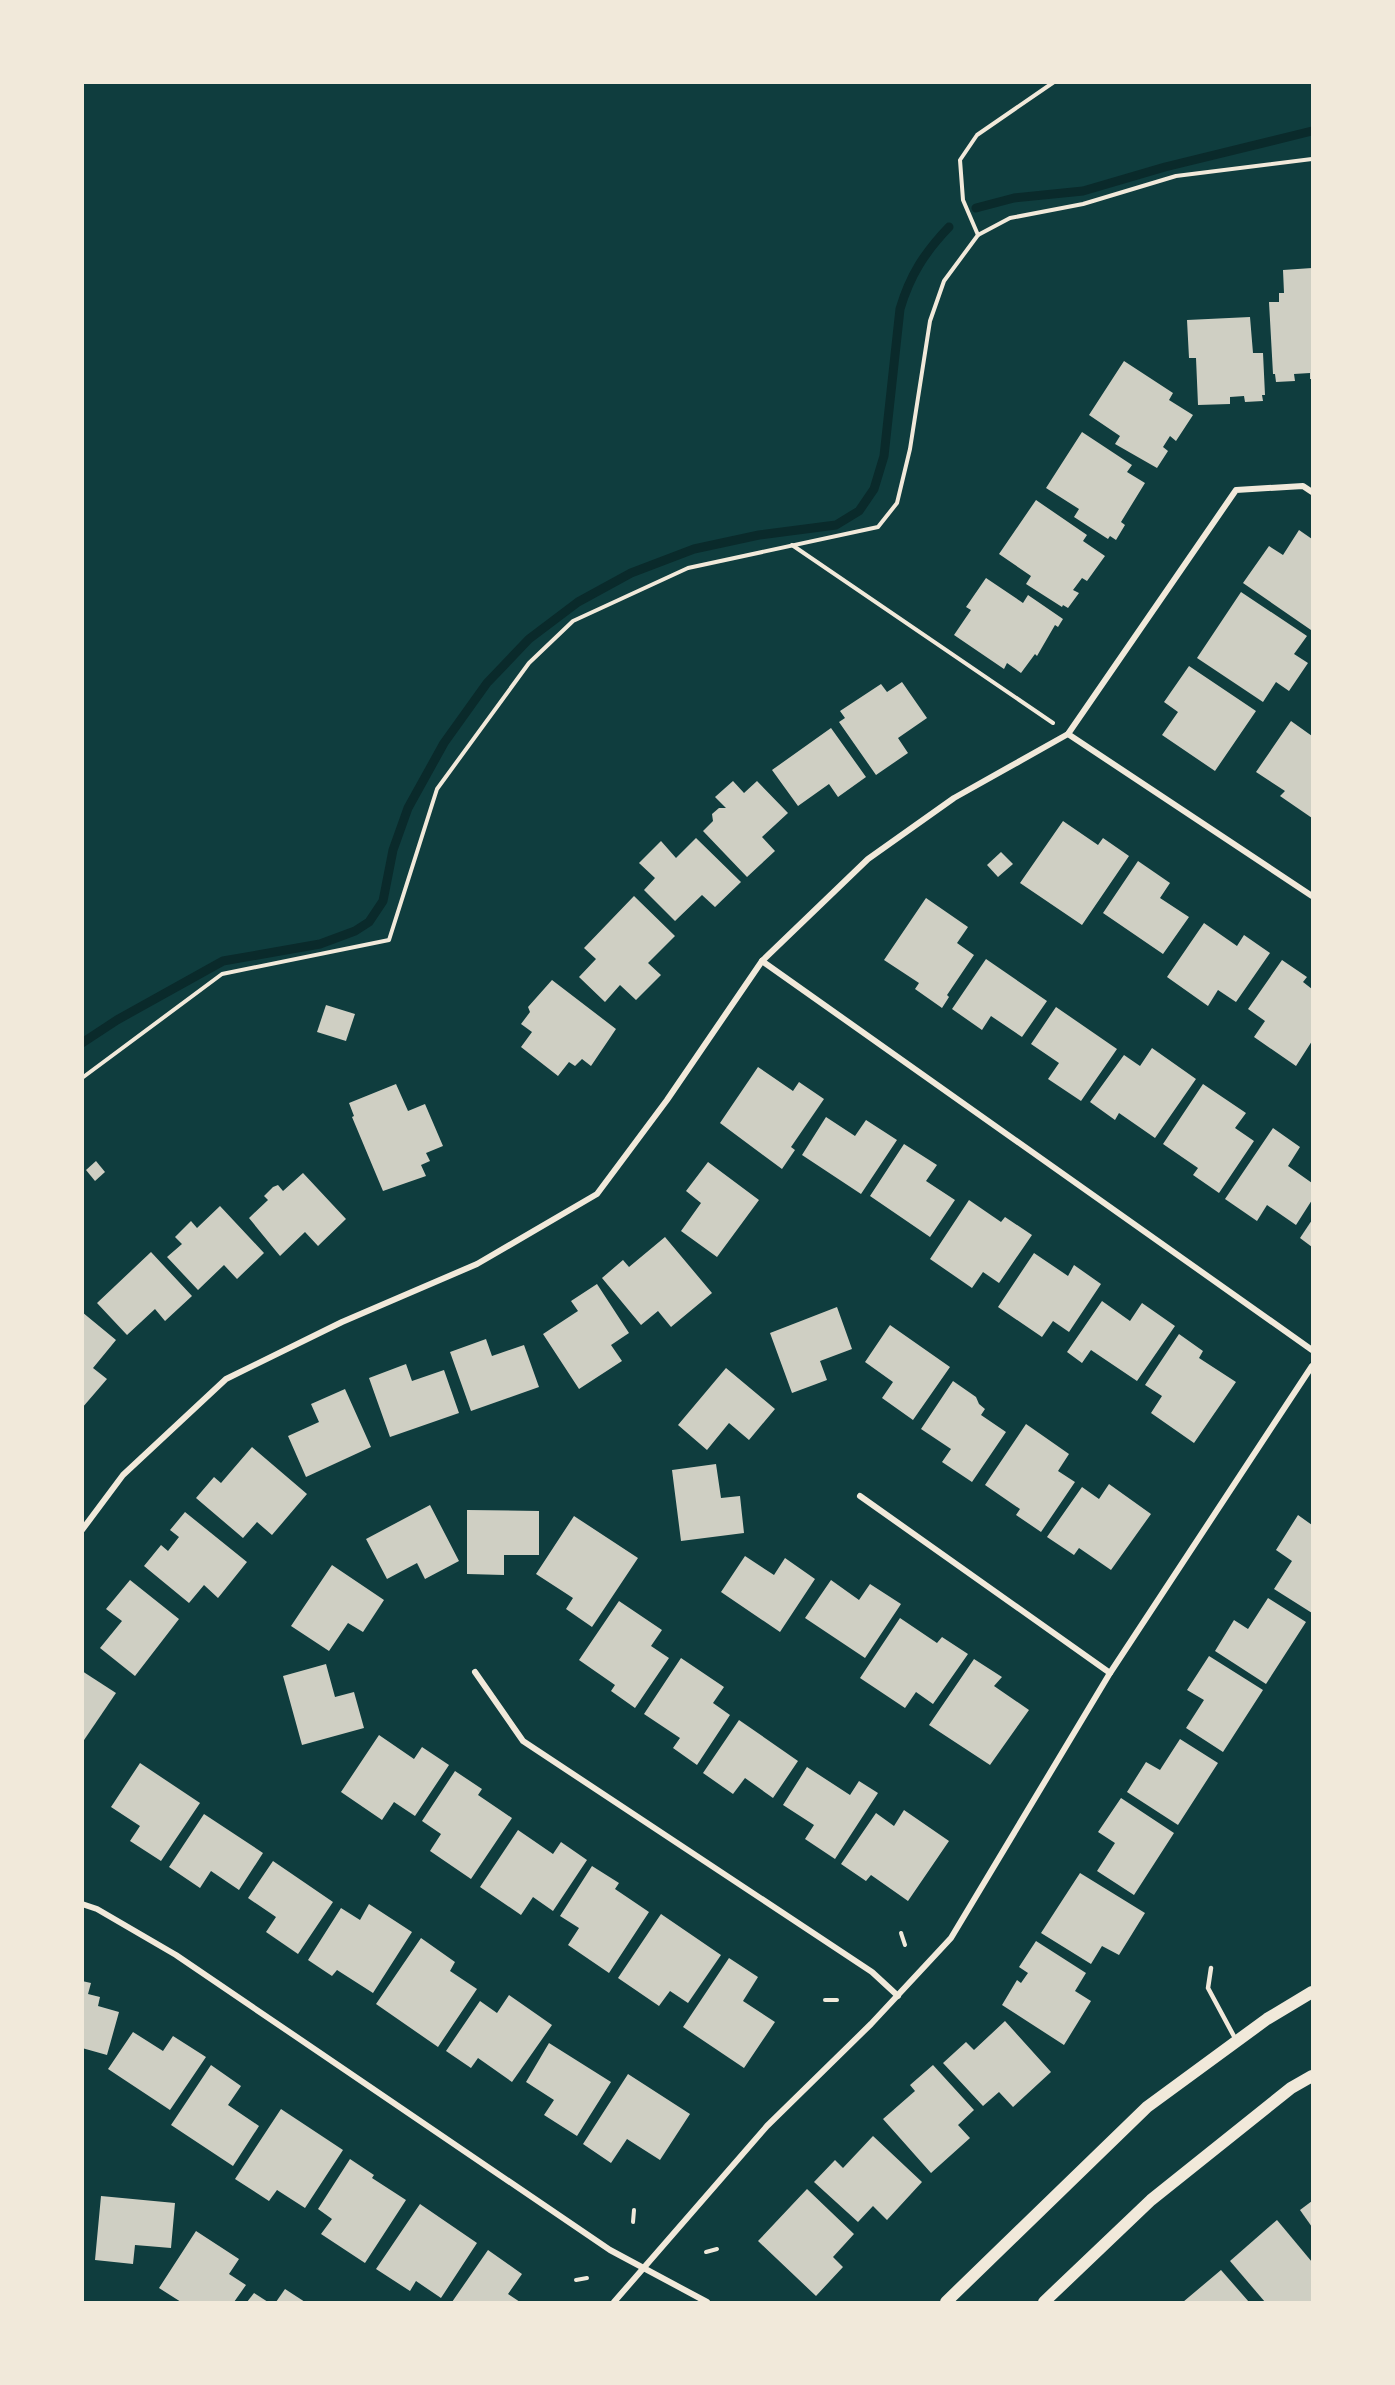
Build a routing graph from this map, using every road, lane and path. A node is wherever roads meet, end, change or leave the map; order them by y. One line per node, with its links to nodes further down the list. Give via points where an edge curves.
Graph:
1 (1054, 82): 3 (path, via 977,135 960,160 963,200)
2 (1312, 159): 3 (path, via 1176,176 1083,204 1010,218)
3 (978, 235): 5 (path, via 944,281 930,321 897,504 878,527)
4 (1312, 492): 6 (street, via 1303,486 1236,490)
5 (792, 545): 6 (path); 9 (path, via 688,568 573,621 529,663 437,789 389,940 222,974)
6 (1068, 734): 7 (street); 8 (street, via 954,798 868,859)
7 (1312, 896)
8 (762, 961): 10 (street); 13 (street, via 597,1194 477,1264 342,1322 226,1379 123,1475)
9 (82, 1077)
10 (1312, 1350)
11 (1312, 1366): 15 (street)
12 (860, 1496): 15 (street)
13 (82, 1530)
14 (475, 1672): 21 (street, via 523,1741 872,1972)
15 (1110, 1673): 21 (street, via 951,1938)
16 (82, 1904): 30 (street, via 176,1955 600,2244)
17 (901, 1933): 18 (path)
18 (905, 1945)
19 (1211, 1968): 24 (lane, via 1208,1988)
20 (1312, 1992): 24 (main road)
21 (898, 1996): 30 (street, via 767,2126)
22 (825, 2000): 23 (path)
23 (837, 2000)
24 (1237, 2042): 35 (main road, via 1147,2107)
25 (1312, 2076): 36 (main road, via 1291,2088 1152,2200)
26 (634, 2210): 27 (path)
27 (633, 2222)
28 (717, 2249): 29 (path)
29 (706, 2252)
30 (643, 2269): 33 (street); 34 (street)
31 (587, 2278): 32 (path)
32 (576, 2280)
33 (614, 2302)
34 (707, 2302)
35 (946, 2302)
36 (1044, 2302)

